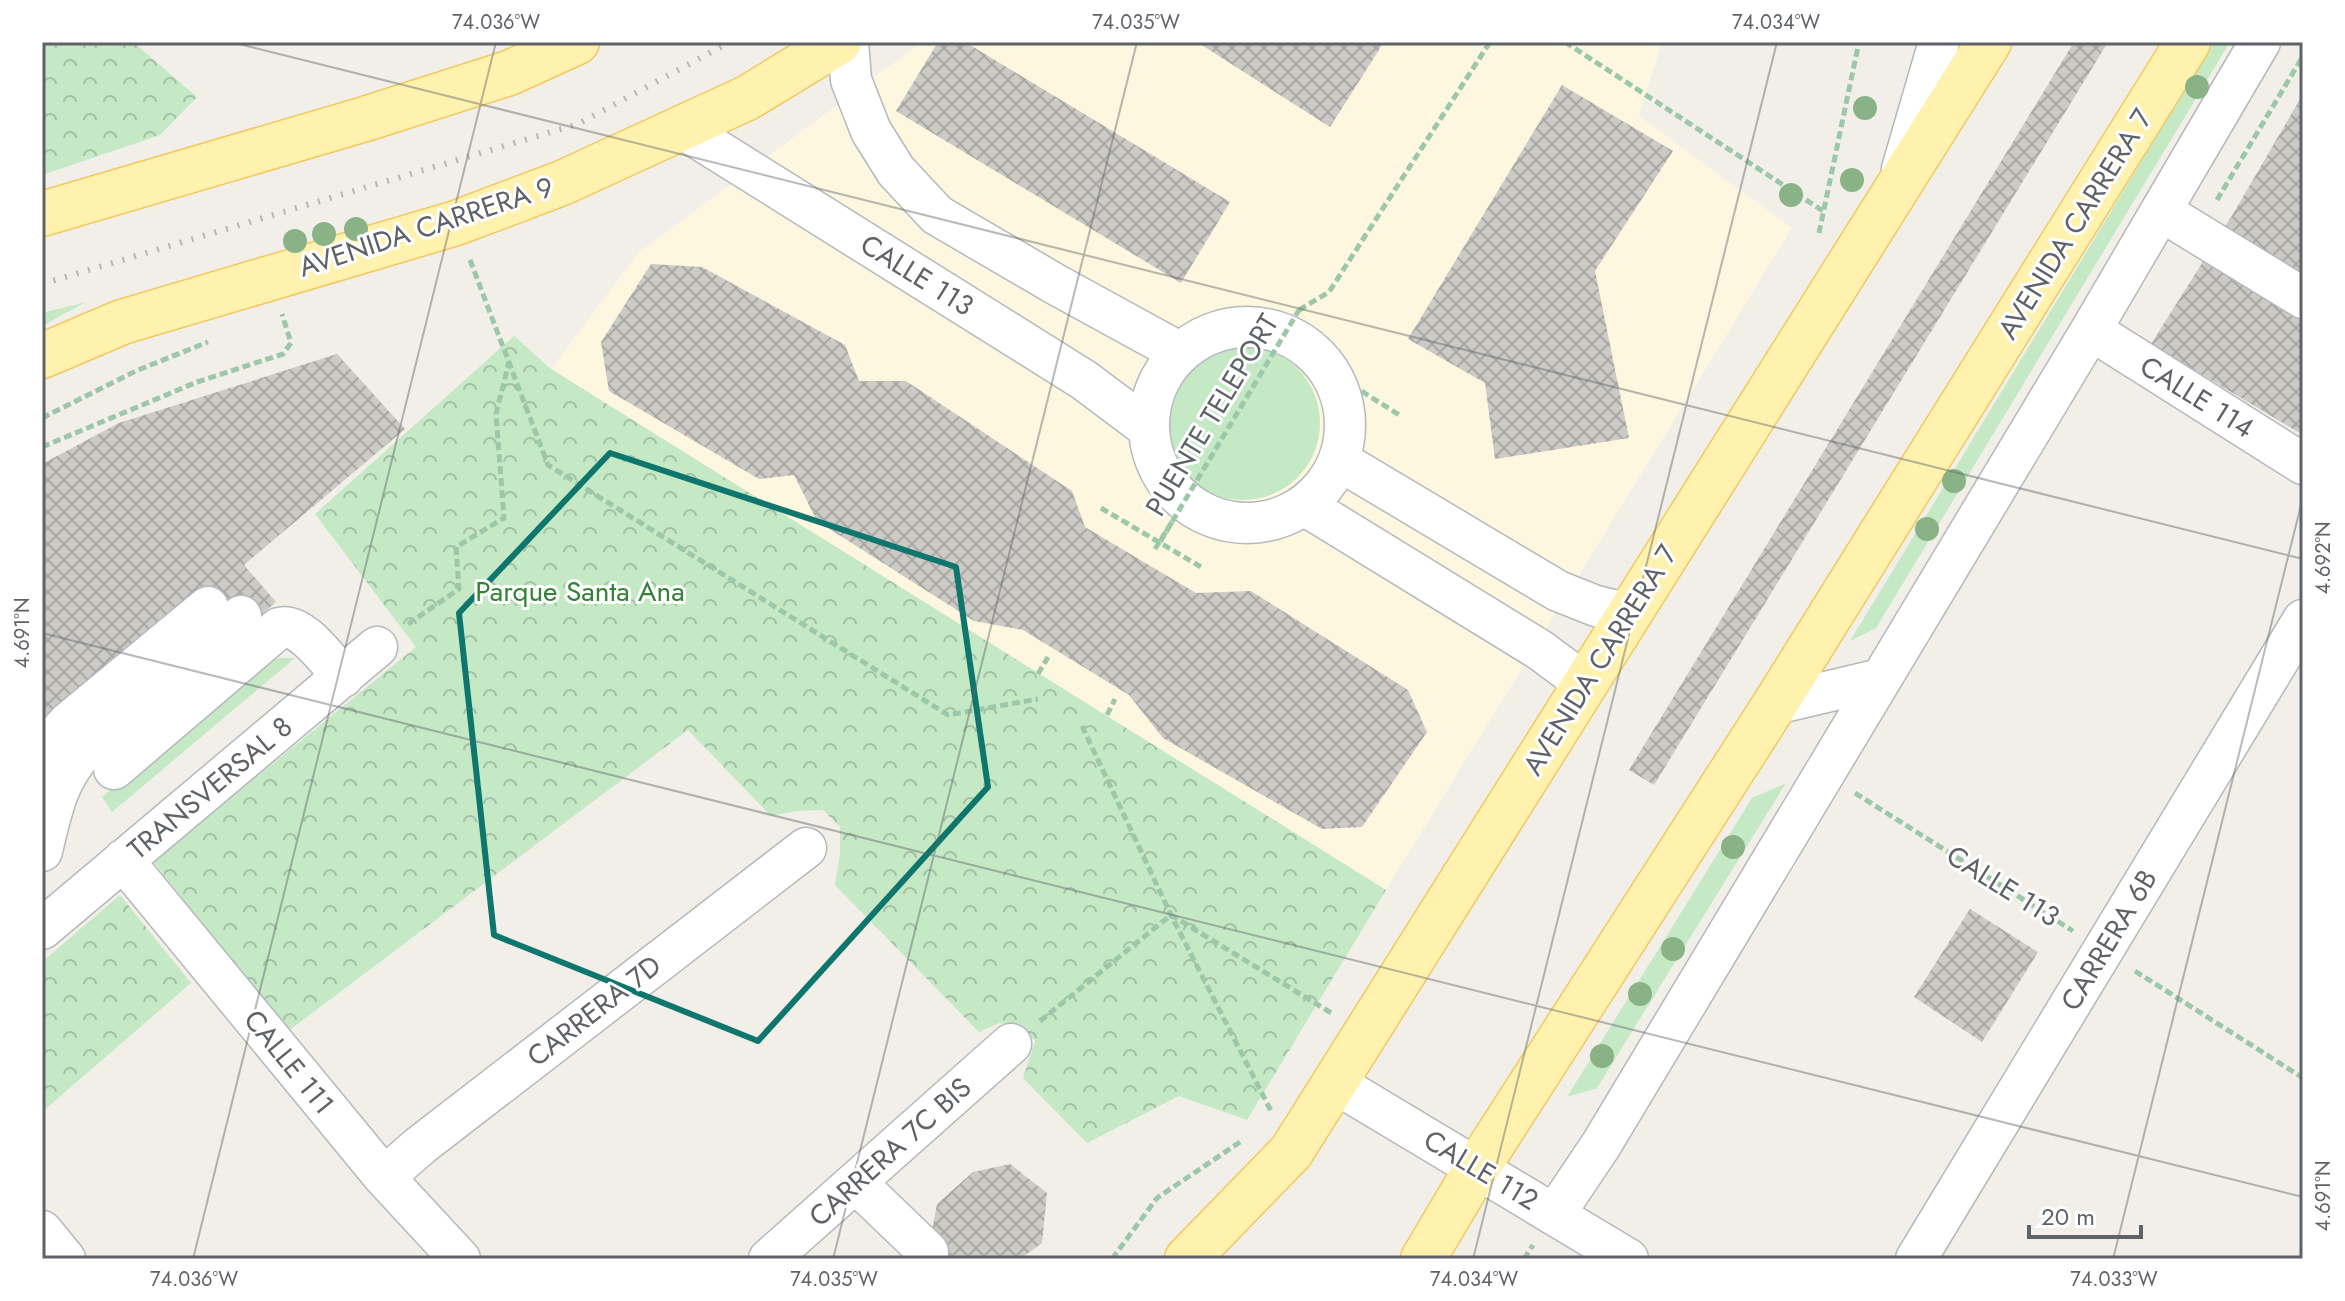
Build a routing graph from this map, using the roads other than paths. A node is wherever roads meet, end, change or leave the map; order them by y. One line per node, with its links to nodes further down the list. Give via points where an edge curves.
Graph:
1 (577, 42): 11 (main road, via 509,73 423,101)
2 (839, 42): 8 (main road, AVENIDA CARRERA 9, via 747,98)
3 (848, 42): 14 (street, via 851,80 871,131 896,171 937,215)
4 (1939, 42): 9 (street)
5 (1989, 42): 9 (main road, AVENIDA CARRERA 7)
6 (2188, 42): 26 (main road, AVENIDA CARRERA 7)
7 (2260, 42): 10 (street)
8 (683, 129): 15 (main road, AVENIDA CARRERA 9, via 562,183 463,242 167,308); 16 (street, CALLE 113, via 1084,380)
9 (1896, 191): 20 (main road, AVENIDA CARRERA 7)
10 (2161, 211): 12 (street); 13 (street)
11 (42, 214)
12 (2303, 298)
13 (2091, 330): 18 (street, CALLE 114); 24 (street)
14 (1179, 352): 16 (street, via 1151,400); 17 (street, via 1203,336 1231,327 1288,334 1312,350 1331,372 1344,400 1347,431)
15 (42, 356)
16 (1148, 428): 19 (street, via 1165,480 1207,515 1257,523)
17 (1340, 461): 19 (street, via 1325,486); 20 (street, via 1558,591)
18 (2303, 464)
19 (1304, 505): 25 (street, via 1540,650 1571,673)
20 (1629, 614): 25 (main road, AVENIDA CARRERA 7)
21 (2303, 620): 47 (street, CARRERA 6B)
22 (377, 647): 23 (street, TRANSVERSAL 8)
23 (343, 677): 28 (street, via 297,628 279,628); 31 (street, TRANSVERSAL 8)
24 (1881, 679): 26 (street); 38 (street)
25 (1581, 689): 34 (main road, AVENIDA CARRERA 7)
26 (1775, 704): 35 (main road, AVENIDA CARRERA 7)
27 (42, 751): 30 (street, via 68,723 232,605 78,756 61,784)
28 (114, 769)
29 (806, 848): 36 (street, CARRERA 7D)
30 (42, 851)
31 (123, 860): 32 (street, TRANSVERSAL 8); 36 (street, CALLE 111)
32 (42, 929)
33 (1011, 1044): 37 (street, CARRERA 7C BIS)
34 (1333, 1082): 35 (street, CALLE 112); 44 (main road, AVENIDA CARRERA 7, via 1291,1152)
35 (1477, 1168): 38 (street, CALLE 112); 45 (main road, AVENIDA CARRERA 7)
36 (384, 1177): 42 (street, CALLE 111)
37 (856, 1183): 40 (street); 43 (street, CARRERA 7C BIS)
38 (1554, 1215): 46 (street, CALLE 112)
39 (42, 1231): 41 (street)
40 (928, 1252)
41 (65, 1259)
42 (460, 1259)
43 (769, 1259)
44 (1187, 1259)
45 (1423, 1259)
46 (1628, 1259)
47 (1916, 1259)

